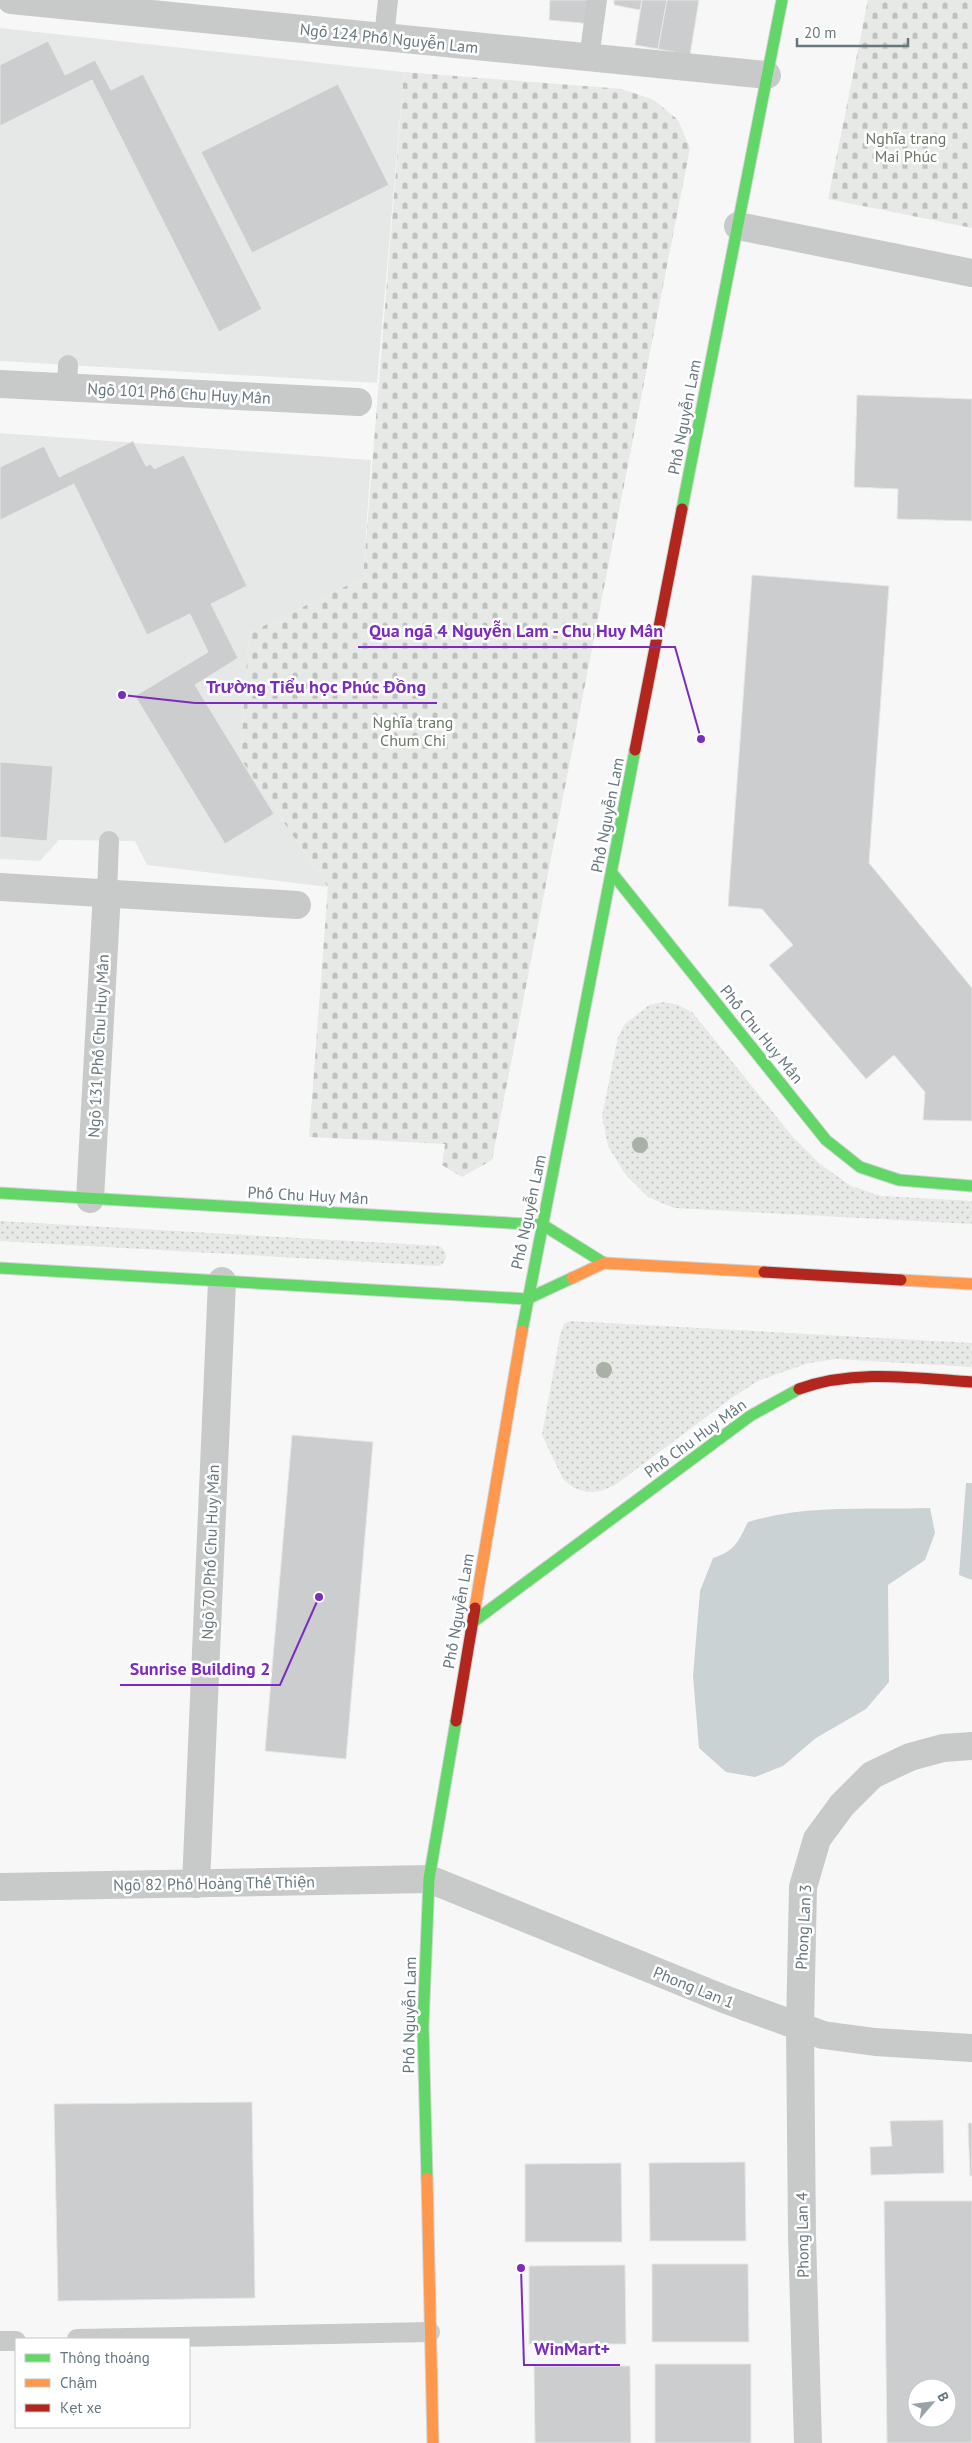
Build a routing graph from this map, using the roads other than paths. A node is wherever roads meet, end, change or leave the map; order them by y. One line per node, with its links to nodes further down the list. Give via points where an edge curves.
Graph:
1 (11, 0): 5 (street, Ngõ 124 Phố Nguyễn Lam)
2 (388, 0): 5 (lane)
3 (597, 0): 6 (lane)
4 (782, 0): 7 (main road, Phố Nguyễn Lam)
5 (384, 37): 6 (street, Ngõ 124 Phố Nguyễn Lam)
6 (589, 58): 7 (street, Ngõ 124 Phố Nguyễn Lam)
7 (768, 76): 8 (main road, Phố Nguyễn Lam)
8 (738, 226): 9 (street); 13 (main road, Phố Nguyễn Lam)
9 (972, 273)
10 (0, 384): 11 (street, Ngõ 101 Phố Chu Huy Mân, via 68,376)
11 (358, 402)
12 (109, 840): 15 (lane)
13 (612, 873): 17 (main road, Phố Chu Huy Mân, via 826,1140 860,1167 891,1177); 20 (main road, Phố Nguyễn Lam)
14 (0, 887): 15 (street)
15 (107, 893): 16 (street); 19 (street, Ngõ 131 Phố Chu Huy Mân)
16 (297, 905)
17 (972, 1186)
18 (0, 1193): 19 (main road, Phố Chu Huy Mân)
19 (90, 1199): 20 (main road, Phố Chu Huy Mân)
20 (543, 1225): 21 (main road, Phố Chu Huy Mân); 25 (main road, Phố Nguyễn Lam)
21 (604, 1263): 24 (main road, Phố Chu Huy Mân); 25 (main road, Phố Chu Huy Mân)
22 (0, 1268): 23 (main road, Phố Chu Huy Mân)
23 (222, 1281): 25 (main road, Phố Chu Huy Mân); 30 (street, Ngõ 70 Phố Chu Huy Mân)
24 (972, 1284)
25 (527, 1298): 27 (main road, Phố Nguyễn Lam)
26 (972, 1382): 27 (main road, Phố Chu Huy Mân, via 863,1376 824,1381 786,1394 750,1416)
27 (473, 1622): 29 (main road, Phố Nguyễn Lam)
28 (972, 1746): 32 (street, Phong Lan 3, via 943,1748 910,1757 872,1775 842,1805 817,1839 803,1887)
29 (429, 1879): 30 (street, Ngõ 82 Phố Hoàng Thế Thiện); 32 (street, Phong Lan 1); 34 (main road, Phố Nguyễn Lam, via 422,2026)
30 (196, 1884): 31 (street, Ngõ 82 Phố Hoàng Thế Thiện)
31 (0, 1887)
32 (800, 2027): 33 (street, Phong Lan 1, via 823,2035 875,2042); 39 (street, Phong Lan 4)
33 (972, 2048)
34 (430, 2332): 35 (lane); 38 (main road, Phố Nguyễn Lam)
35 (128, 2338)
36 (0, 2341): 37 (lane)
37 (15, 2341)
38 (433, 2443)
39 (808, 2443)

